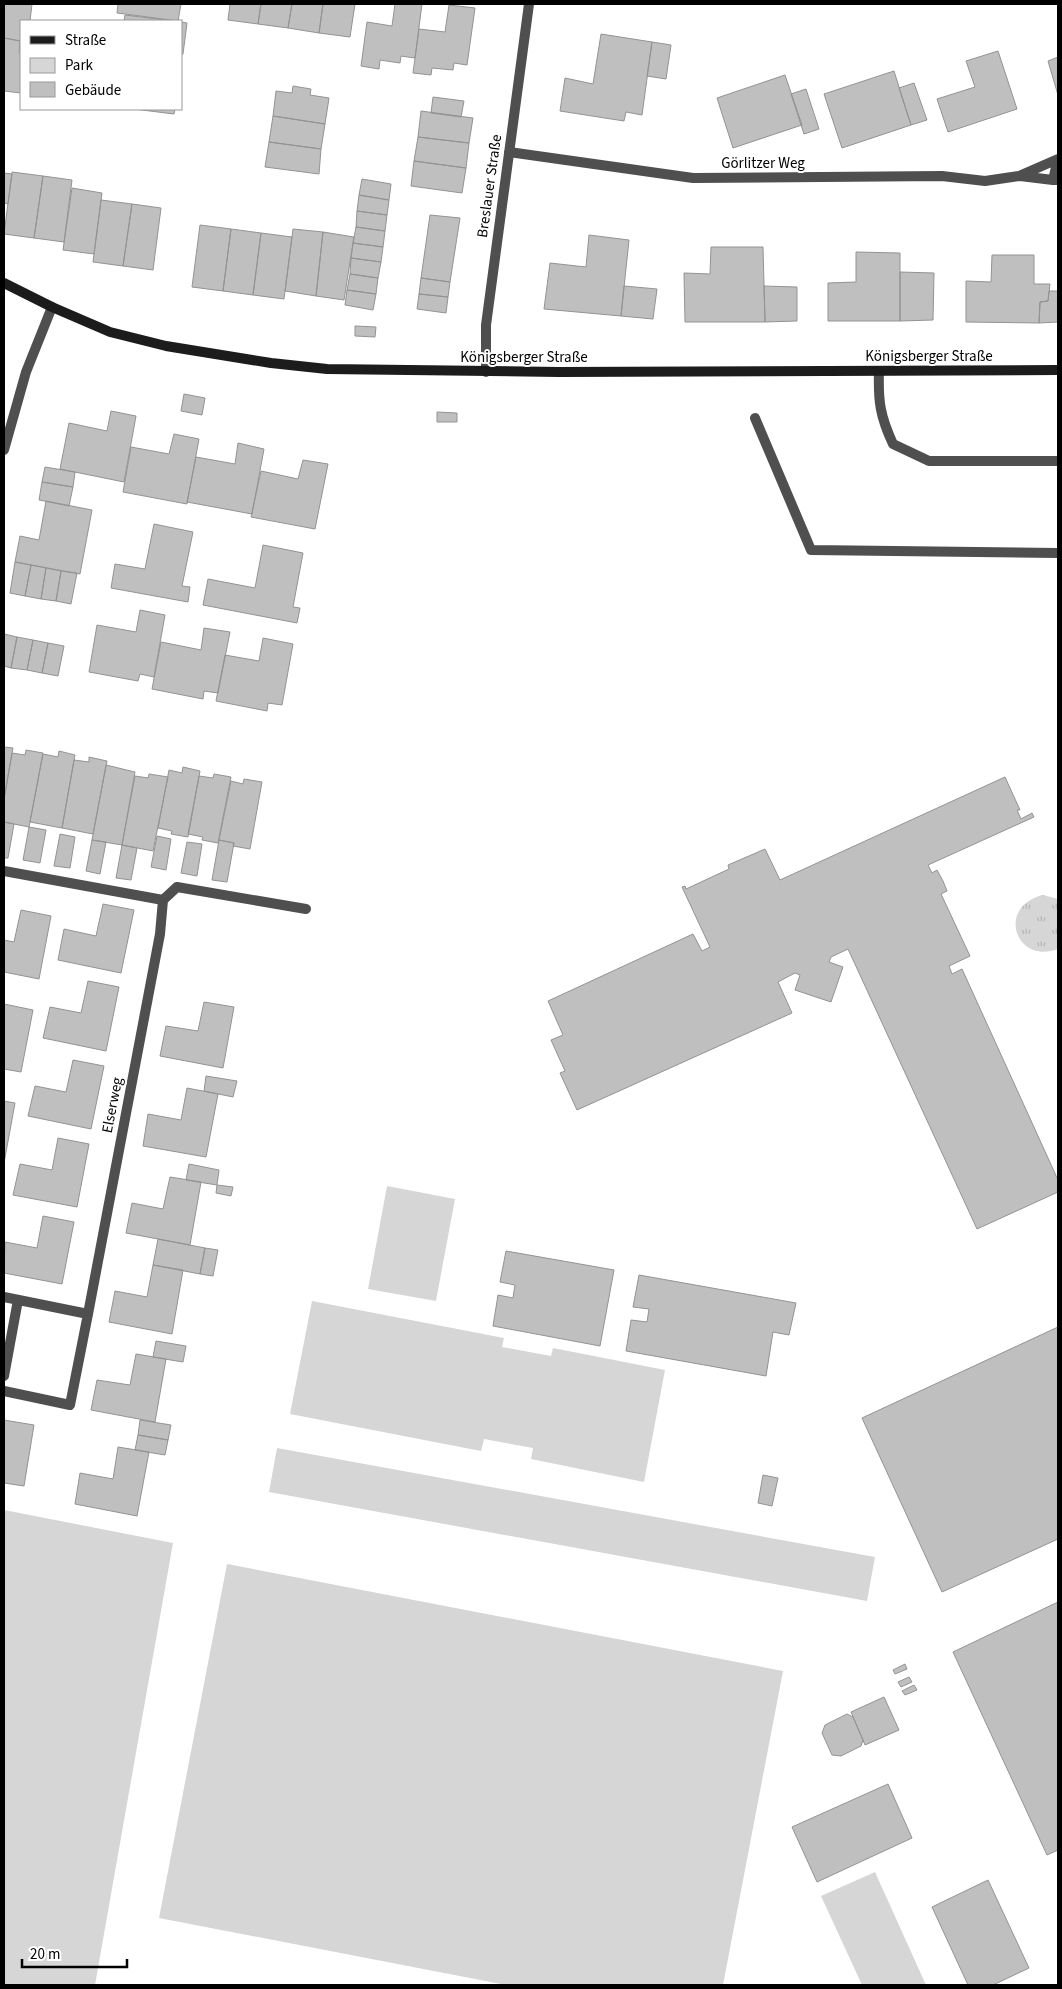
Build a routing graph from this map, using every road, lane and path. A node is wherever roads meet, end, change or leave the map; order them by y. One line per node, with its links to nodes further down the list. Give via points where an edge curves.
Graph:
1 (529, 4): 2 (street, Breslauer Straße)
2 (509, 152): 3 (street, Görlitzer Weg, via 693,178 942,176 985,181); 9 (street, Breslauer Straße, via 486,325)
3 (1019, 176): 4 (street, Görlitzer Weg); 4 (street, Görlitzer Weg, via 1058,159)
4 (1056, 180)
5 (4, 283): 6 (street, Königsberger Straße)
6 (52, 307): 9 (street, Königsberger Straße, via 110,332 166,346 271,363 327,369); 11 (street, via 26,372)
7 (1058, 370): 8 (street, Königsberger Straße)
8 (878, 371): 9 (street, Königsberger Straße); 12 (street, via 882,420 893,444 929,461)
9 (486, 372)
10 (755, 418): 13 (street, via 811,550)
11 (4, 450)
12 (1058, 461)
13 (1058, 553)
14 (4, 871): 15 (street)
15 (164, 900): 16 (street, via 177,887); 19 (street, Elserweg)
16 (306, 909)
17 (4, 1297): 18 (street)
18 (18, 1300): 19 (street); 20 (street)
19 (88, 1314): 21 (street, Elserweg, via 70,1405)
20 (4, 1376)
21 (4, 1391)

